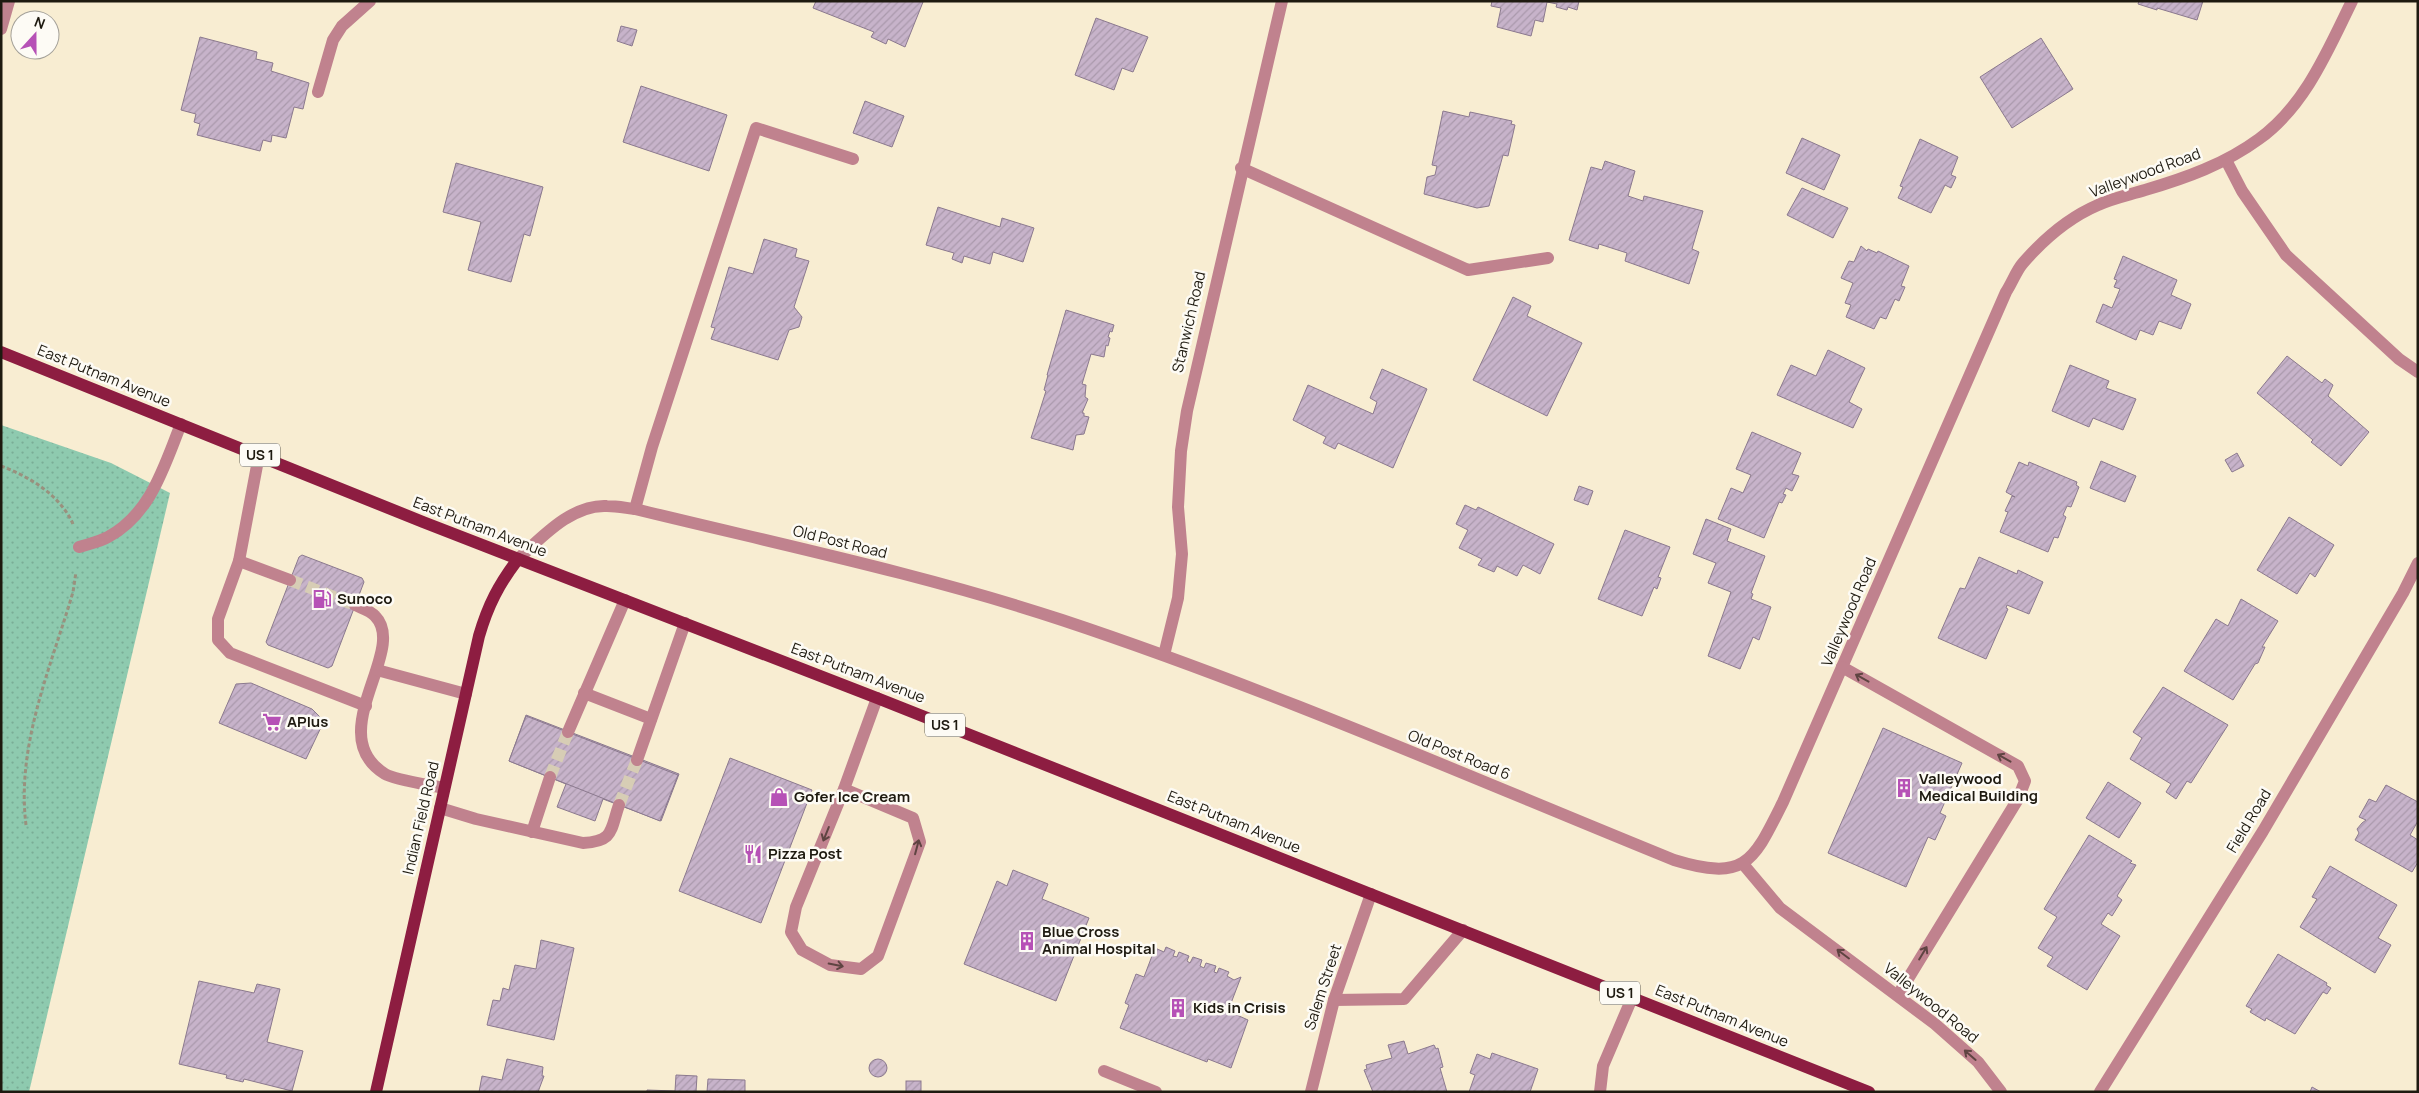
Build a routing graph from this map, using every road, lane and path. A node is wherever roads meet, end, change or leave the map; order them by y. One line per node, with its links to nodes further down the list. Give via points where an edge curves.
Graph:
1 (9, 1): 5 (street)
2 (370, 1): 6 (street, via 342,26 333,40)
3 (1282, 1): 9 (street, Stanwich Road)
4 (2352, 1): 8 (street, Valleywood Road, via 2324,57 2283,118)
5 (1, 29)
6 (318, 92)
7 (853, 159): 16 (street, via 756,128 652,447)
8 (2226, 160): 12 (street, via 2242,191 2286,255 2398,359); 26 (street, Valleywood Road, via 2184,178 2097,205 2059,229 2022,264 2006,292)
9 (1242, 168): 10 (street, via 1468,270); 25 (street, Stanwich Road, via 1187,411 1178,507 1182,554 1179,589)
10 (1548, 258)
11 (1, 352): 13 (main road, East Putnam Avenue / US 1)
12 (2418, 372)
13 (181, 424): 14 (main road, East Putnam Avenue / US 1); 17 (street, via 163,471 143,508 107,538)
14 (259, 455): 18 (main road, East Putnam Avenue / US 1); 19 (street)
15 (1, 466): 17 (path, via 31,480 59,503 75,528)
16 (635, 510): 18 (street, Old Post Road, via 606,506 588,508 545,533); 25 (street, Old Post Road, via 972,592)
17 (79, 547): 40 (path, via 73,592 28,749 23,802)
18 (518, 559): 22 (main road, East Putnam Avenue / US 1); 29 (main road, Indian Field Road, via 499,585 484,616)
19 (239, 561): 21 (street); 31 (street, via 218,619 218,640 230,653)
20 (2418, 563): 55 (street, Field Road, via 2263,831)
21 (290, 580)
22 (625, 600): 24 (main road, East Putnam Avenue / US 1); 28 (street)
23 (355, 605): 27 (street, via 375,616 384,630)
24 (685, 623): 30 (main road, East Putnam Avenue / US 1); 32 (street)
25 (1164, 655): 42 (street, Old Post Road 6, via 1674,860 1704,869)
26 (1842, 667): 42 (street, Valleywood Road, via 1764,840); 45 (street, one-way to 26, via 2018,799 2024,781 2018,766)
27 (377, 670): 29 (street); 31 (street)
28 (584, 693): 32 (street); 33 (street)
29 (466, 694): 36 (main road, Indian Field Road)
30 (878, 698): 37 (street); 43 (main road, East Putnam Avenue / US 1)
31 (366, 706): 36 (street, via 359,731 365,754 385,774)
32 (651, 719): 34 (street)
33 (568, 732)
34 (637, 760)
35 (550, 778): 41 (street)
36 (444, 788): 39 (main road, Indian Field Road)
37 (844, 789): 37 (street, one-way to 37, via 796,907 791,932 802,950 830,964 861,969 878,956 920,842 913,818)
38 (619, 805): 41 (street, via 608,835 600,842 583,843)
39 (440, 808): 41 (street); 49 (main road, Indian Field Road)
40 (26, 825)
41 (532, 832)
42 (1743, 864): 45 (street, Valleywood Road, one-way to 42, via 1780,908)
43 (1371, 894): 44 (main road, East Putnam Avenue / US 1); 47 (street, Salem Street)
44 (1463, 930): 46 (main road, East Putnam Avenue / US 1); 47 (street, via 1404,999)
45 (1898, 995): 54 (street, Valleywood Road, one-way to 45, via 1978,1062)
46 (1632, 998): 52 (street, via 1603,1066); 53 (main road, East Putnam Avenue / US 1)
47 (1334, 1000): 51 (street, Salem Street)
48 (1104, 1071): 50 (street)
49 (376, 1092)
50 (1156, 1092)
51 (1311, 1092)
52 (1600, 1092)
53 (1869, 1092)
54 (2001, 1092)
55 (2100, 1092)

